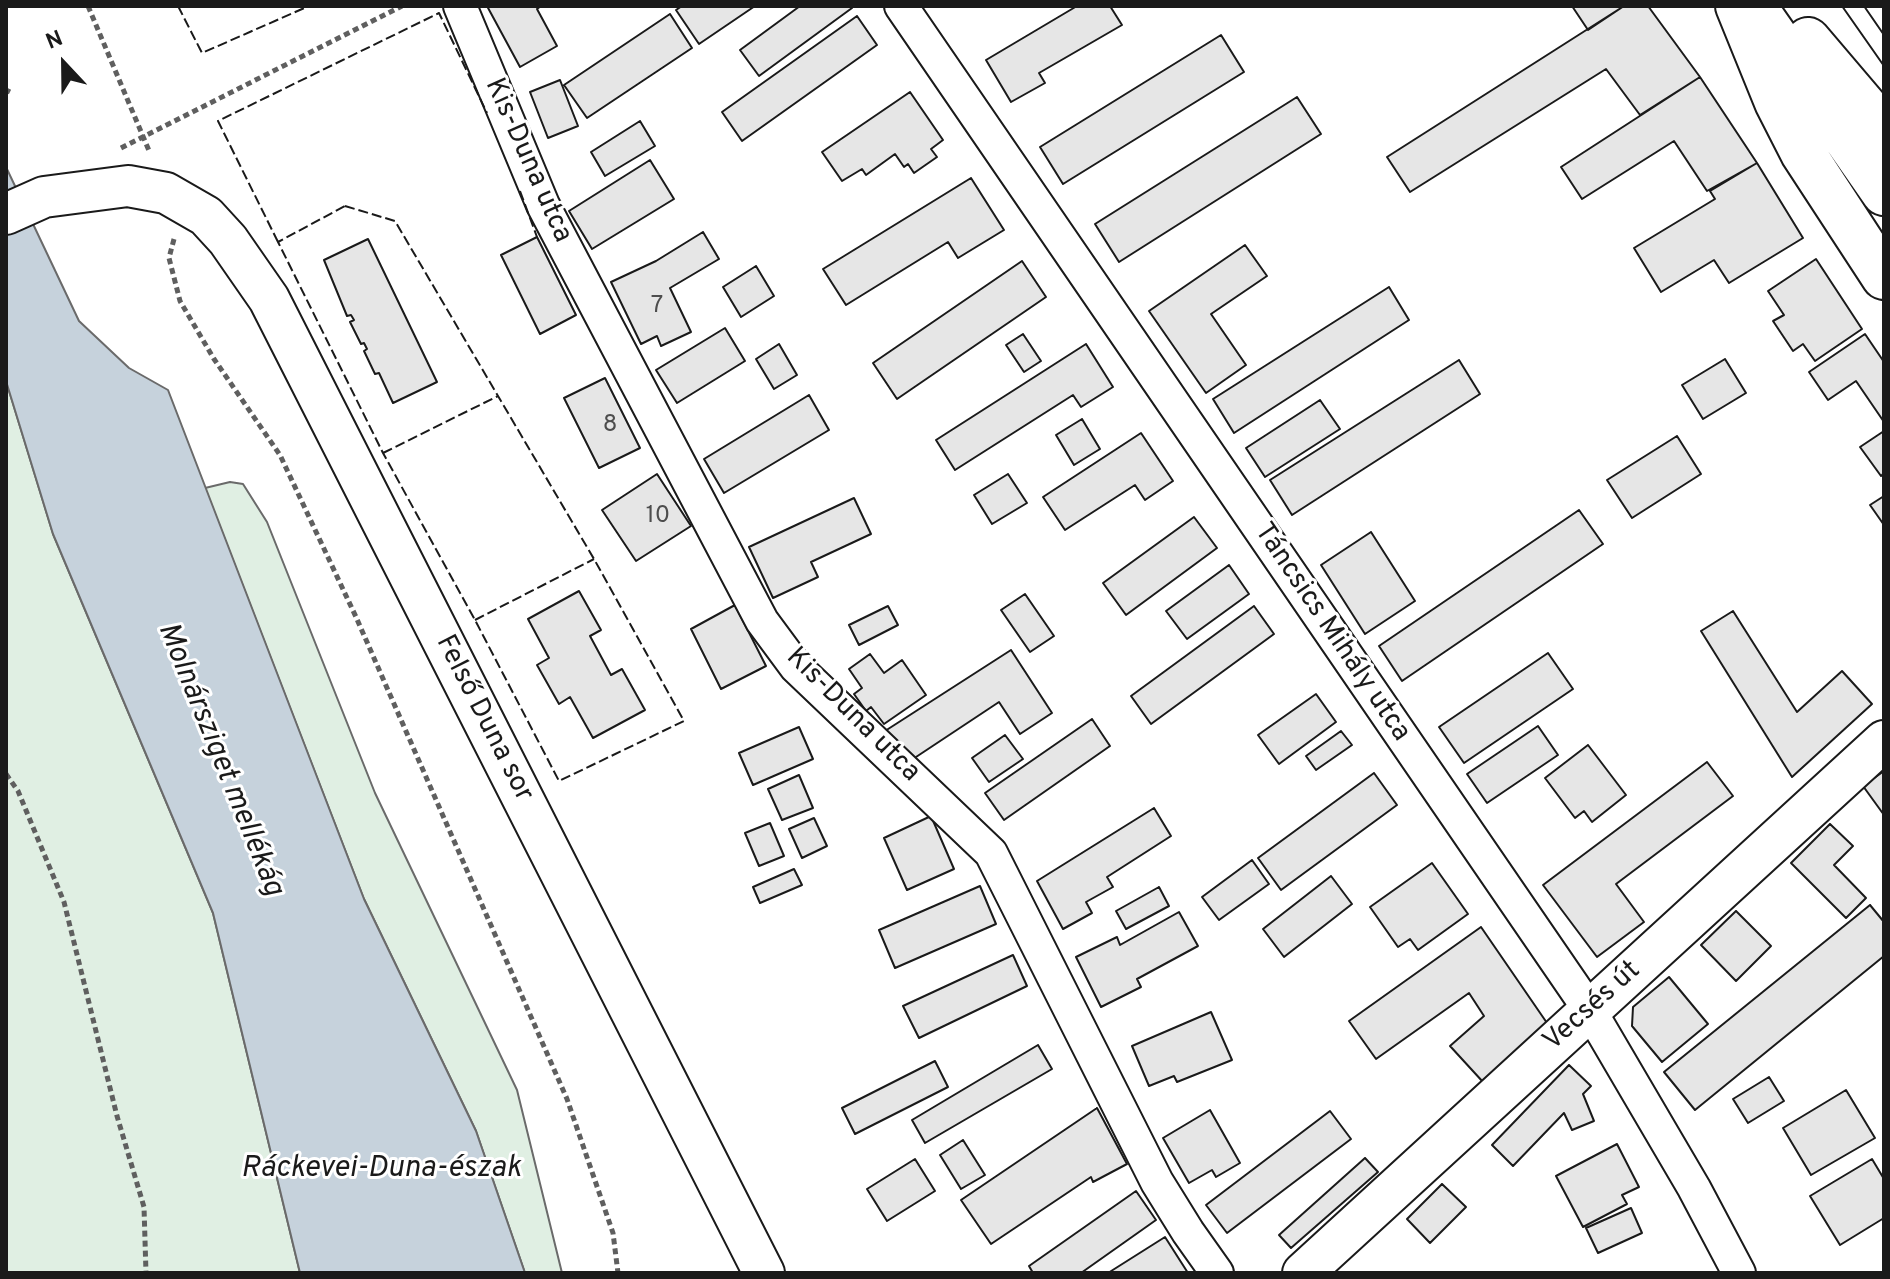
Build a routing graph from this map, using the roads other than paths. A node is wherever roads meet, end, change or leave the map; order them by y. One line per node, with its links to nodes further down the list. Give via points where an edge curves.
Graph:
1 (460, 6): 13 (street, Kis-Duna utca, via 543,205 762,621 796,667 991,853 1157,1182)
2 (901, 6): 11 (street, Táncsics Mihály utca)
3 (1738, 6): 9 (main road, via 1803,153)
4 (1754, 6): 7 (main road)
5 (1774, 6): 6 (main road)
6 (1884, 135)
7 (1884, 193)
8 (6, 214): 12 (street, Felső Duna sor, via 44,197 128,186 175,198 206,216 228,240 269,299)
9 (1884, 277)
10 (1884, 741): 11 (street, Vecsés út)
11 (1589, 1009): 14 (street, Vecsés út); 15 (street, Táncsics Mihály utca)
12 (764, 1273)
13 (1217, 1273)
14 (1303, 1273)
15 (1739, 1273)

